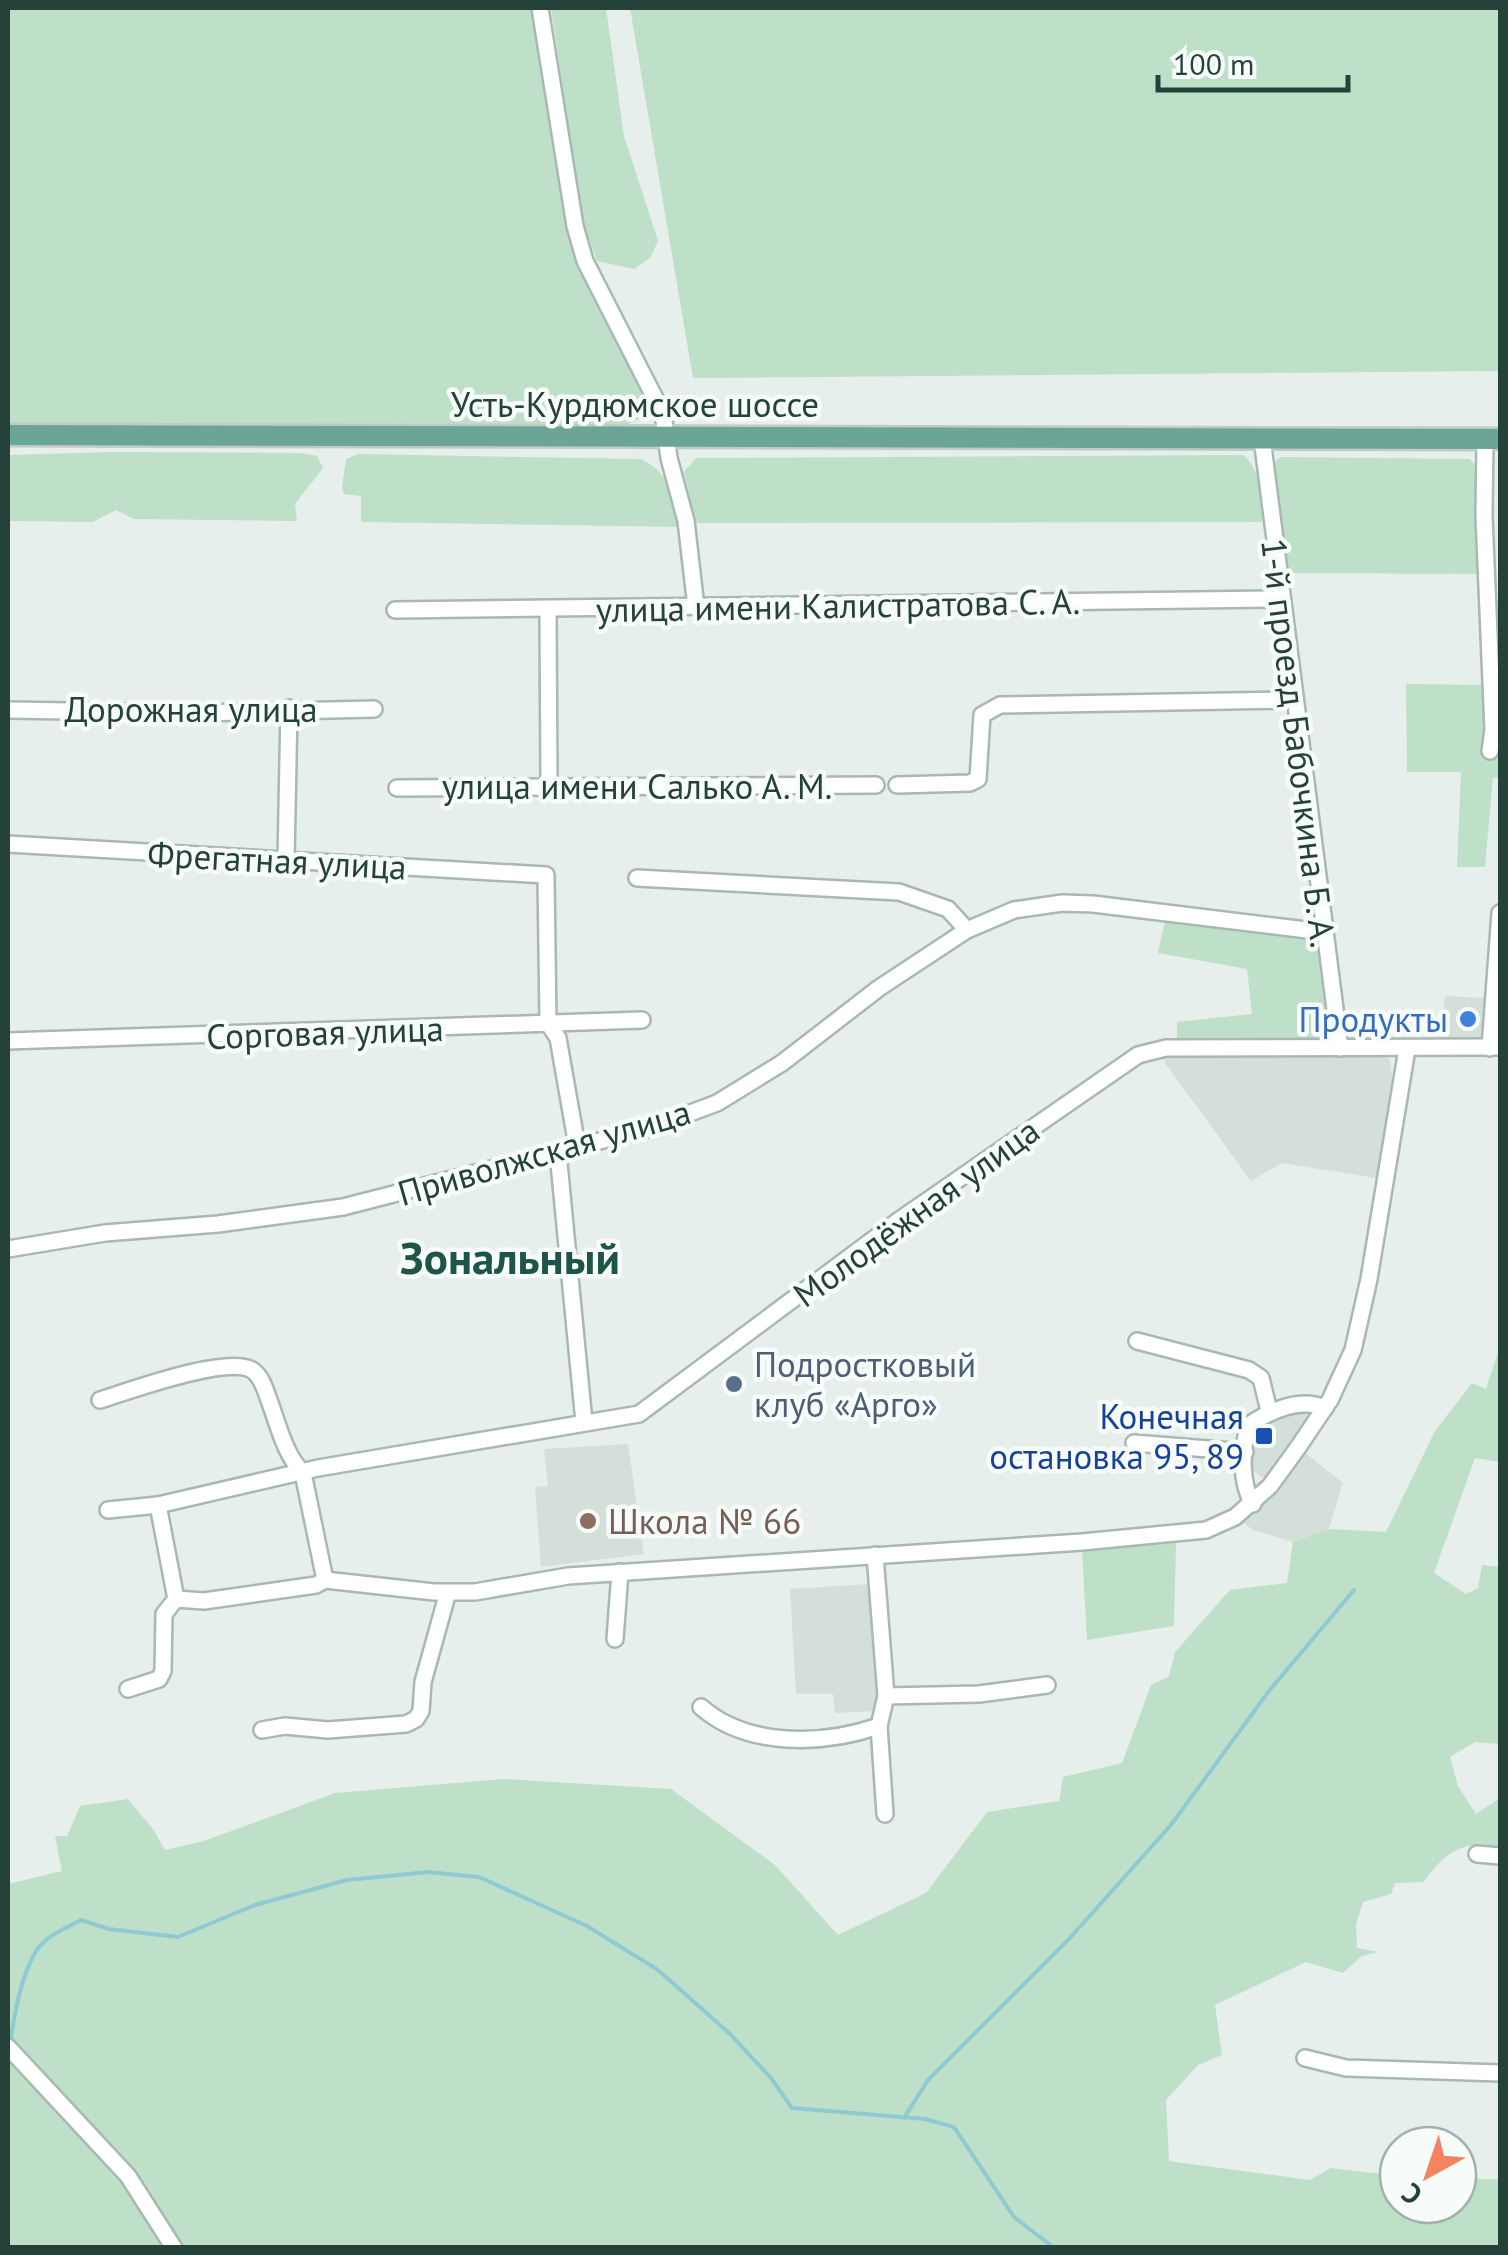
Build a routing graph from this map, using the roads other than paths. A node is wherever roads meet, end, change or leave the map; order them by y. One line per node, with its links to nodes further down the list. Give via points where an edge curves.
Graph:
1 (540, 8): 3 (street, via 575,226)
2 (8, 435): 3 (main road, Усть-Курдюмское шоссе)
3 (668, 437): 4 (main road, Усть-Курдюмское шоссе); 7 (street)
4 (1262, 438): 5 (main road, Усть-Курдюмское шоссе); 6 (street, 1-й проезд Бабочкина Б. А.)
5 (1493, 439): 14 (street, via 1484,516)
6 (1281, 599): 7 (street, улица имени Калистратова С. А.); 10 (street, 1-й проезд Бабочкина Б. А.)
7 (696, 607): 9 (street, улица имени Калистратова С. А.)
8 (395, 610): 9 (street, улица имени Калистратова С. А.)
9 (548, 610): 15 (street)
10 (1293, 700): 17 (street, via 1000,704 982,715 978,779); 24 (street, 1-й проезд Бабочкина Б. А.)
11 (289, 708): 12 (street, Дорожная улица); 13 (street, Дорожная улица); 20 (street)
12 (374, 709)
13 (8, 710)
14 (1490, 750)
15 (549, 785): 16 (street, улица имени Салько А. М.); 18 (street, улица имени Салько А. М.)
16 (876, 785)
17 (896, 785)
18 (397, 788)
19 (8, 844): 20 (street, Фрегатная улица)
20 (286, 861): 26 (street, Фрегатная улица, via 546,875)
21 (637, 878): 23 (street, via 898,892 948,910)
22 (1500, 913): 29 (street, Молодёжная улица)
23 (967, 930): 24 (street, Приволжская улица, via 1014,910 1062,903); 31 (street, Приволжская улица, via 717,1103)
24 (1322, 932): 28 (street, 1-й проезд Бабочкина Б. А.)
25 (642, 1020): 26 (street, Сорговая улица)
26 (548, 1023): 27 (street, Сорговая улица); 31 (street, via 558,1038)
27 (8, 1041)
28 (1340, 1048): 30 (street, Молодёжная улица); 38 (street, Молодёжная улица, via 1166,1048 1138,1055 898,1221 652,1406 621,1419)
29 (1495, 1048): 30 (street, Молодёжная улица)
30 (1407, 1050): 36 (street, via 1353,1350)
31 (576, 1146): 32 (street, Приволжская улица)
32 (558, 1153): 33 (street, Приволжская улица, via 342,1207); 38 (street)
33 (8, 1249)
34 (1137, 1341): 37 (street, via 1249,1370 1261,1378)
35 (100, 1400): 41 (street, via 184,1374 242,1366 256,1371 292,1463)
36 (1325, 1408): 37 (street, via 1314,1403); 42 (street)
37 (1270, 1411): 40 (street, via 1249,1425)
38 (584, 1422): 41 (street, Молодёжная улица)
39 (1134, 1444): 40 (street)
40 (1245, 1452): 42 (street, via 1245,1490)
41 (303, 1473): 43 (street, Молодёжная улица); 47 (street)
42 (1253, 1504): 45 (street, via 1206,1530)
43 (158, 1505): 44 (street, Молодёжная улица); 49 (street)
44 (108, 1510)
45 (876, 1555): 46 (street); 53 (street)
46 (620, 1572): 48 (street); 50 (street)
47 (325, 1580): 48 (street); 49 (street, via 204,1601)
48 (448, 1592): 56 (street, via 416,1719)
49 (176, 1599): 52 (street, via 164,1614 160,1679)
50 (616, 1639)
51 (1047, 1685): 53 (street)
52 (128, 1689)
53 (886, 1696): 55 (street)
54 (701, 1708): 55 (street, via 742,1731 807,1741)
55 (879, 1726): 57 (street)
56 (262, 1730)
57 (885, 1814)
58 (1478, 1854): 59 (street)
59 (1500, 1856)
60 (8, 2047): 63 (street, via 128,2176)
61 (1305, 2058): 62 (street, via 1346,2068)
62 (1500, 2074)
63 (174, 2248)

